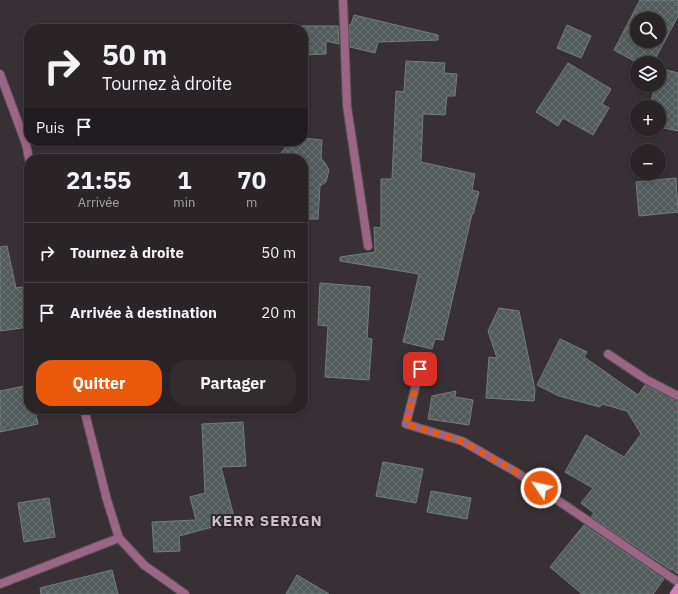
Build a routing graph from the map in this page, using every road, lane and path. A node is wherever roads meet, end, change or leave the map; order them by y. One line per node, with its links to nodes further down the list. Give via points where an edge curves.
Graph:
1 (343, 0): 4 (street, via 347,106)
2 (0, 74): 3 (street)
3 (24, 139)
4 (368, 246)
5 (608, 354): 7 (street)
6 (420, 369): 10 (street, via 406,424 462,441 509,468)
7 (678, 396)
8 (85, 414): 9 (street)
9 (119, 538): 11 (street); 13 (street, via 144,565)
10 (678, 582)
11 (0, 584)
12 (678, 588): 14 (street)
13 (185, 594)
14 (674, 594)

